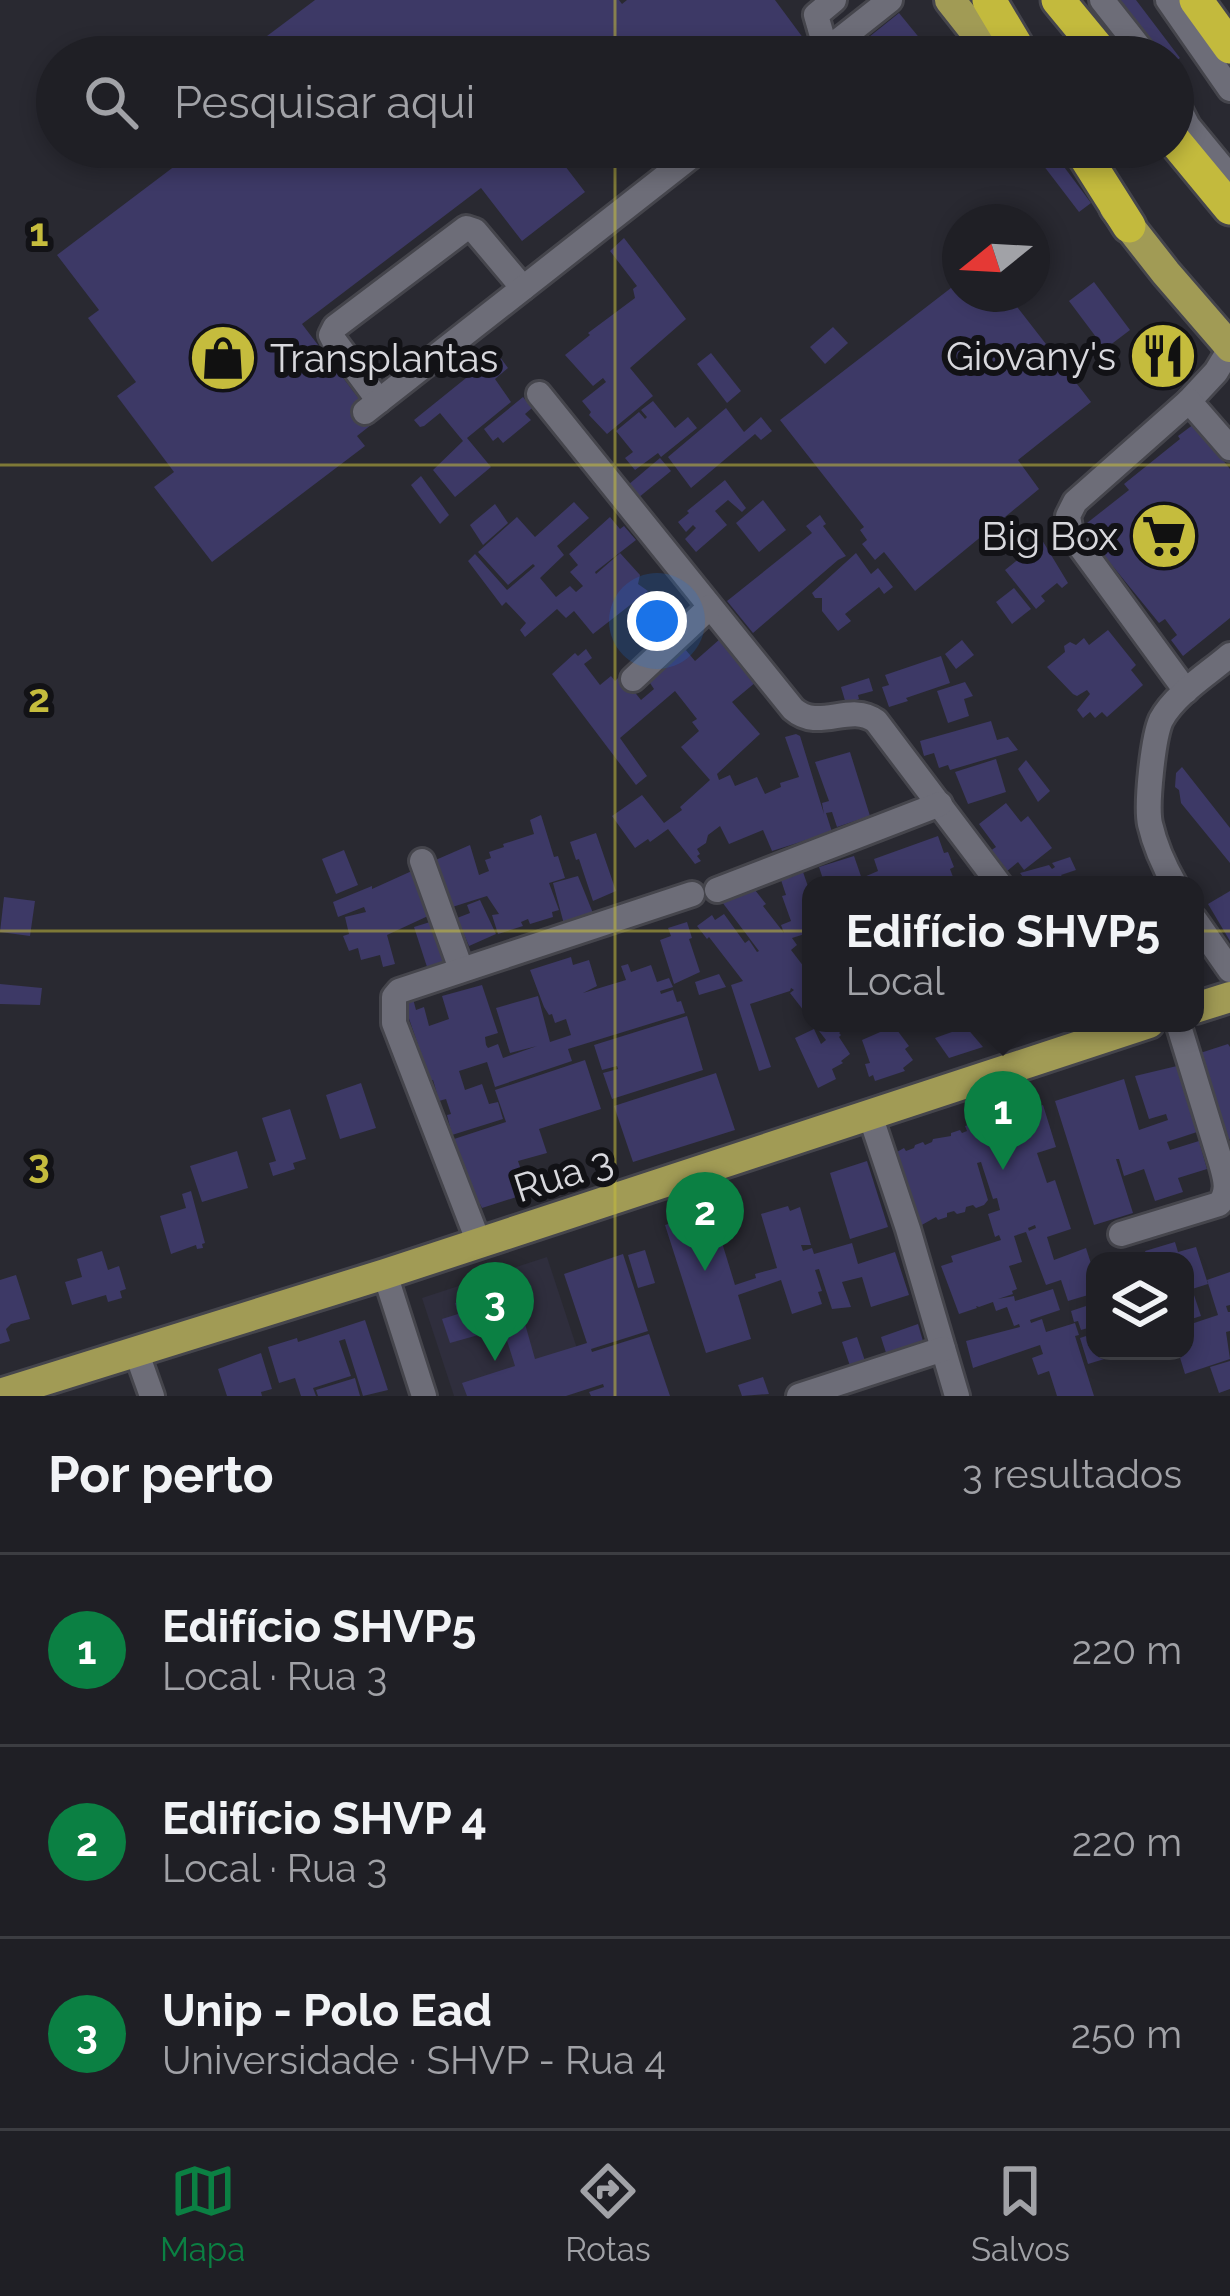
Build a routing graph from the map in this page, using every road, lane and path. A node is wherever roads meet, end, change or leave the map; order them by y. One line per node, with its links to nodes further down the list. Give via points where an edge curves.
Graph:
1 (834, 0): 9 (street, via 816,15)
2 (890, 0): 10 (street)
3 (950, 0): 11 (main road)
4 (989, 0): 12 (highway)
5 (1058, 0): 13 (highway)
6 (1102, 0): 14 (street)
7 (1168, 0): 15 (street)
8 (1196, 0): 17 (highway)
9 (819, 36)
10 (845, 36)
11 (978, 36)
12 (1010, 36)
13 (1088, 36)
14 (1131, 36)
15 (1193, 36)
16 (1194, 37): 18 (street)
17 (1230, 46)
18 (1230, 89)
19 (1194, 133): 24 (street)
20 (1194, 164): 25 (highway)
21 (676, 168): 27 (street)
22 (1083, 168): 26 (main road)
23 (1092, 168): 26 (highway)
24 (1230, 177)
25 (1230, 208)
26 (1129, 226): 28 (main road)
27 (523, 288): 27 (street, via 372,406 331,335 466,228)
28 (1230, 348): 30 (street)
29 (539, 394): 32 (street)
30 (1189, 401): 31 (street); 35 (street, via 1068,516 1071,534)
31 (1230, 448)
32 (710, 607): 34 (street); 36 (street, via 793,709 809,719 866,714)
33 (1230, 655): 35 (street)
34 (633, 679)
35 (1186, 691): 39 (street, via 1162,720 1154,750 1148,819)
36 (940, 805): 38 (street); 41 (street)
37 (422, 861): 41 (street)
38 (993, 876)
39 (1170, 876)
40 (1204, 933): 42 (street)
41 (461, 969): 47 (street, via 399,991 392,1008)
42 (1230, 970)
43 (1101, 1032): 45 (main road, Rua 3)
44 (1181, 1032): 46 (street, via 1224,1198)
45 (870, 1115): 47 (main road, Rua 3); 49 (street)
46 (1120, 1234)
47 (479, 1243): 48 (main road, Rua 3)
48 (385, 1274): 50 (main road, Rua 3); 53 (street)
49 (943, 1349): 54 (street); 55 (street)
50 (136, 1351): 51 (main road, Rua 3); 52 (street)
51 (0, 1394)
52 (152, 1396)
53 (424, 1396)
54 (800, 1396)
55 (957, 1396)

